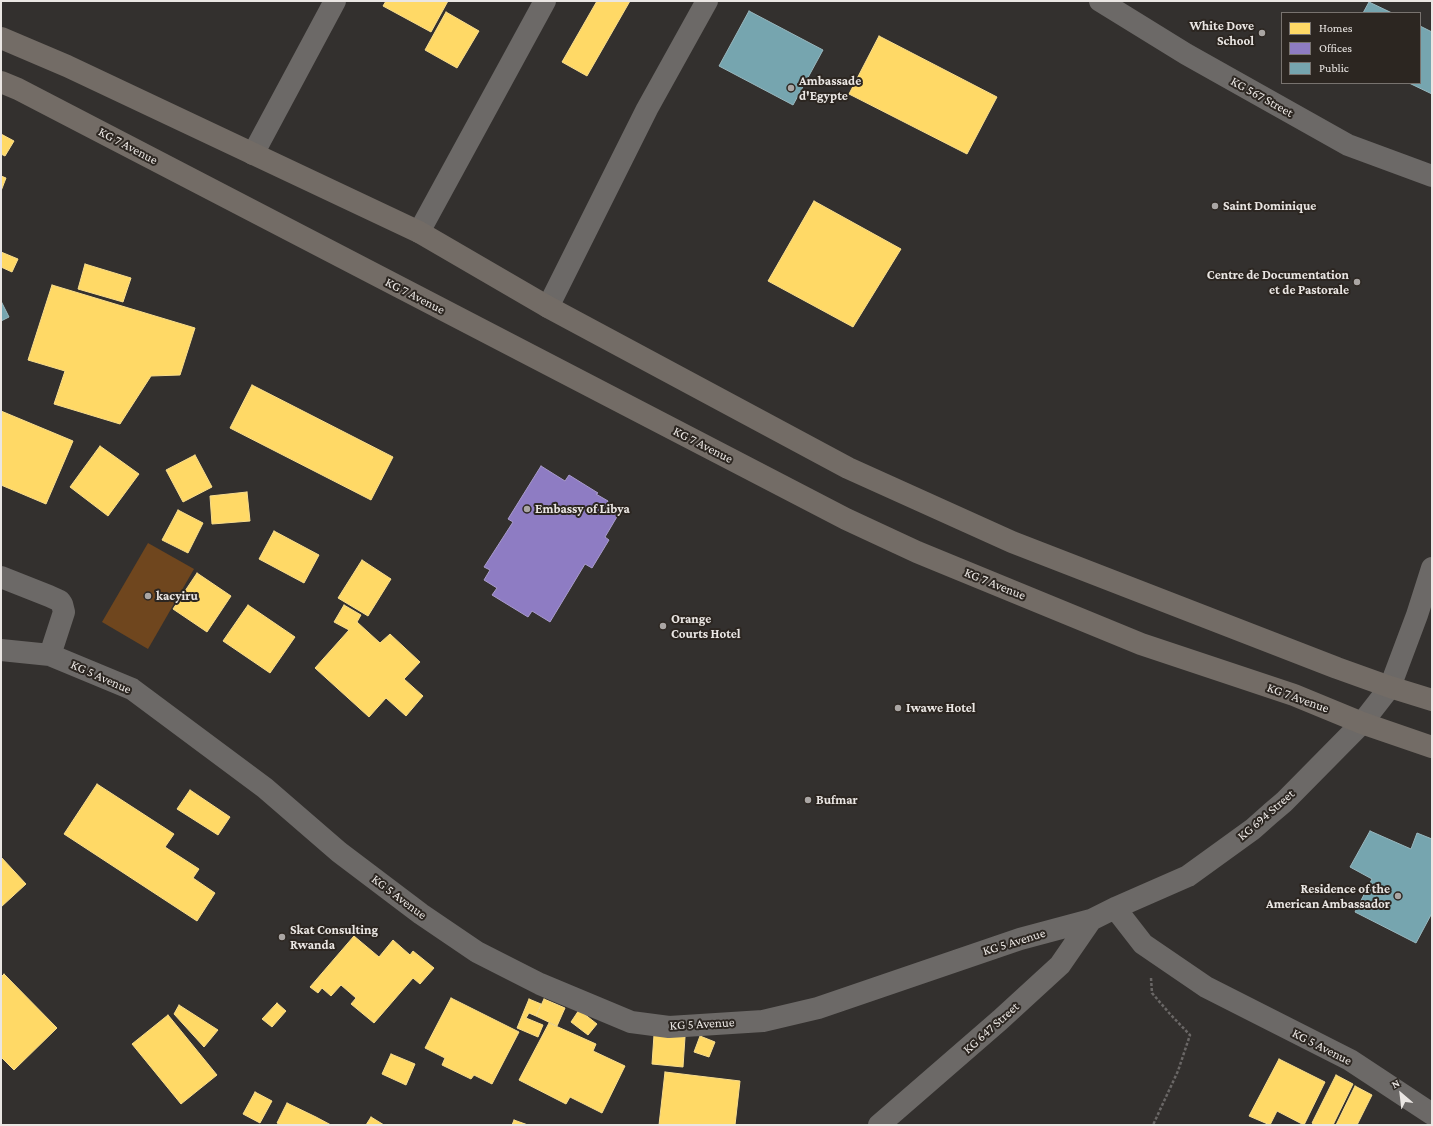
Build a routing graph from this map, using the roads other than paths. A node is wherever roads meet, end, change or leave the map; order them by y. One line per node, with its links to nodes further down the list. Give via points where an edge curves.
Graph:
1 (336, 1): 7 (street)
2 (545, 1): 9 (street)
3 (707, 1): 10 (street, via 647,109)
4 (1100, 1): 8 (street, KG 567 Street, via 1186,54 1348,145)
5 (1, 38): 7 (main road, via 67,66)
6 (1, 82): 17 (main road, KG 7 Avenue, via 846,519 917,552 1141,644 1294,695)
7 (253, 154): 9 (main road)
8 (1432, 176)
9 (419, 232): 10 (main road)
10 (548, 307): 15 (main road, via 848,468 1012,542)
11 (1432, 568): 15 (street, KG 694 Street)
12 (1, 577): 14 (street, via 49,596 62,604 64,612)
13 (1, 650): 14 (street, KG 5 Avenue)
14 (50, 655): 20 (street, KG 5 Avenue, via 132,689 265,788 345,857 477,952 540,984 631,1022 669,1027 763,1021 818,1008 1020,939)
15 (1390, 687): 16 (main road); 17 (street, KG 694 Street)
16 (1432, 700)
17 (1362, 723): 18 (main road, KG 7 Avenue); 19 (street, KG 694 Street, via 1253,830 1188,876)
18 (1432, 747)
19 (1115, 908): 20 (street, KG 5 Avenue); 21 (street, KG 5 Avenue, via 1143,944 1206,987 1350,1060)
20 (1091, 920): 22 (street, KG 647 Street, via 1060,965)
21 (1432, 1114)
22 (879, 1125)

